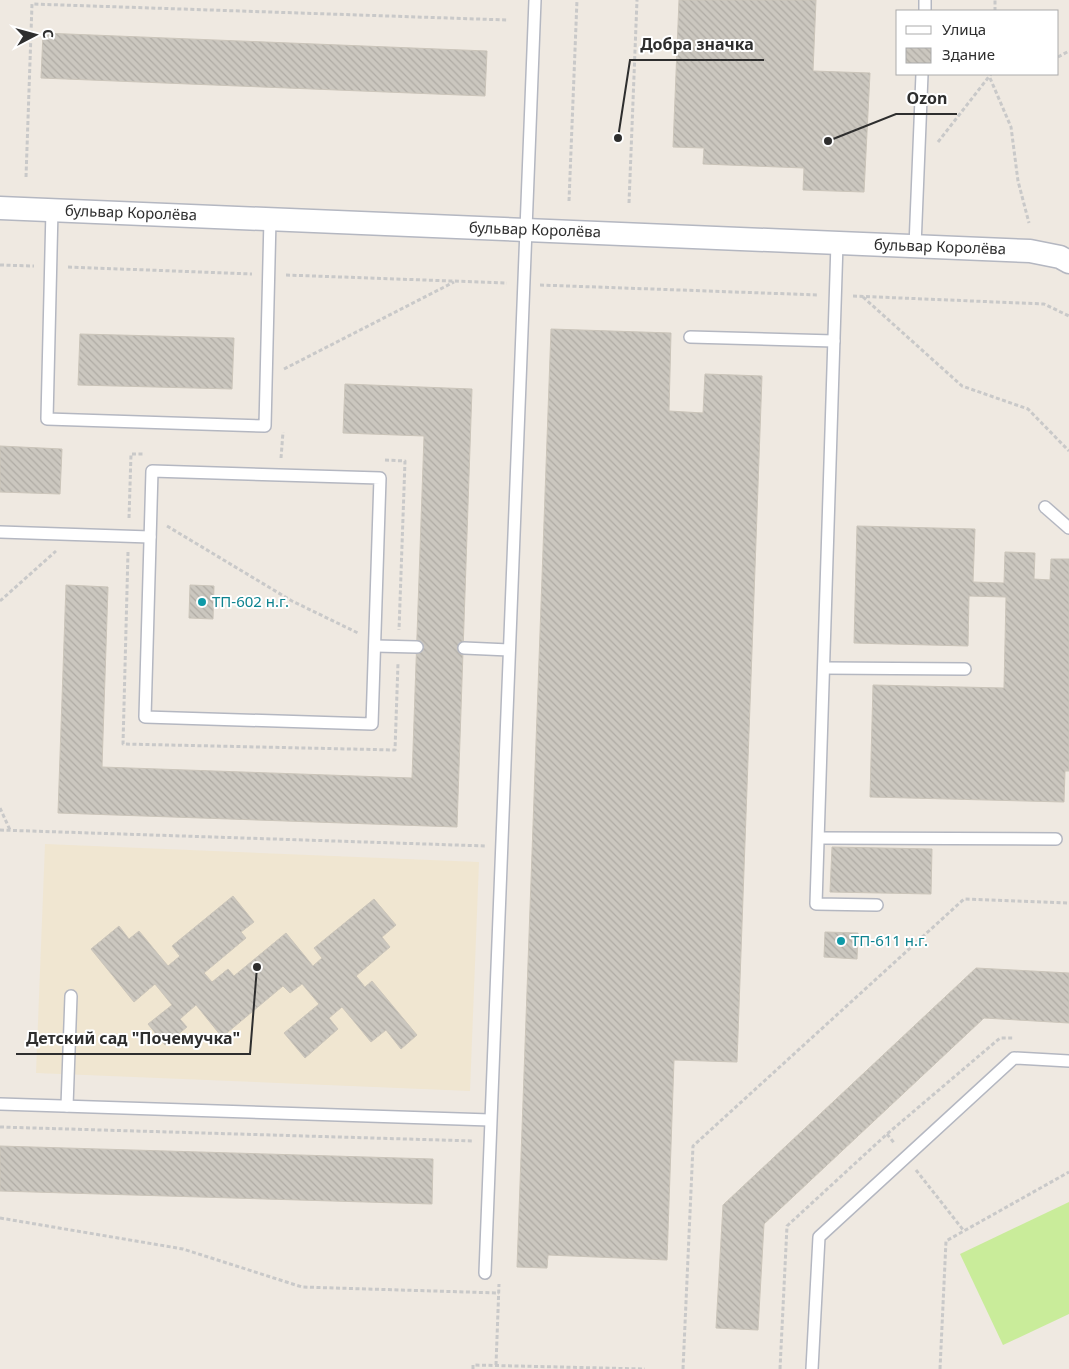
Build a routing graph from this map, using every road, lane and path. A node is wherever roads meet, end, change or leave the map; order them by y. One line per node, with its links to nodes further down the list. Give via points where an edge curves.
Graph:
1 (535, 0): 15 (lane)
2 (577, 0): 9 (path)
3 (637, 0): 10 (path)
4 (508, 20): 8 (path, via 32,4)
5 (922, 75): 17 (lane)
6 (991, 75): 7 (path); 14 (path, via 1011,127 1018,181)
7 (938, 143)
8 (26, 177)
9 (568, 201)
10 (630, 203)
11 (0, 208): 12 (street, бульвар Королёва)
12 (52, 210): 13 (street, бульвар Королёва); 13 (lane, via 47,419 265,426)
13 (270, 219): 15 (street, бульвар Королёва)
14 (1029, 223)
15 (526, 230): 16 (street, бульвар Королёва); 37 (lane)
16 (837, 243): 17 (street, бульвар Королёва); 21 (lane)
17 (915, 246): 18 (street, бульвар Королёва, via 1030,251)
18 (1069, 262)
19 (863, 297): 22 (path, via 962,386 1028,409)
20 (690, 337): 21 (lane)
21 (834, 341): 38 (lane)
22 (1069, 451)
23 (377, 460): 34 (path, via 405,461)
24 (1045, 507): 26 (lane)
25 (150, 523): 29 (path, via 129,519); 30 (lane); 32 (path, via 169,526 292,601 358,633); 32 (lane, via 152,471 380,478)
26 (1069, 528)
27 (0, 532): 28 (lane)
28 (74, 535): 29 (lane); 31 (path)
29 (129, 537): 30 (lane); 34 (path, via 123,744 395,750)
30 (150, 538): 33 (lane, via 145,717 372,724)
31 (0, 601)
32 (375, 633): 33 (lane)
33 (375, 646): 34 (lane)
34 (399, 646): 35 (lane)
35 (417, 647)
36 (464, 648): 37 (lane)
37 (509, 650): 45 (lane)
38 (824, 668): 39 (lane); 43 (lane)
39 (965, 669)
40 (0, 808): 42 (path)
41 (0, 830): 42 (path)
42 (10, 830): 45 (path)
43 (820, 838): 44 (lane); 47 (lane, via 816,904)
44 (1056, 840)
45 (501, 847): 52 (lane)
46 (1069, 904): 64 (path, via 964,899 693,1146)
47 (877, 905)
48 (71, 996): 51 (lane)
49 (1069, 1061): 56 (lane, via 1014,1058)
50 (0, 1104): 51 (lane)
51 (67, 1106): 52 (lane)
52 (490, 1120): 55 (lane)
53 (0, 1127): 55 (path)
54 (887, 1134): 56 (path)
55 (490, 1142): 60 (lane)
56 (905, 1157): 59 (path); 65 (lane, via 818,1237)
57 (1069, 1172): 59 (path)
58 (0, 1218): 61 (path, via 182,1249 302,1287)
59 (964, 1231): 66 (path, via 946,1241)
60 (485, 1273)
61 (499, 1293)
62 (473, 1369): 63 (path, via 473,1365)
63 (645, 1369)
64 (683, 1369)
65 (812, 1369)
66 (940, 1369)

